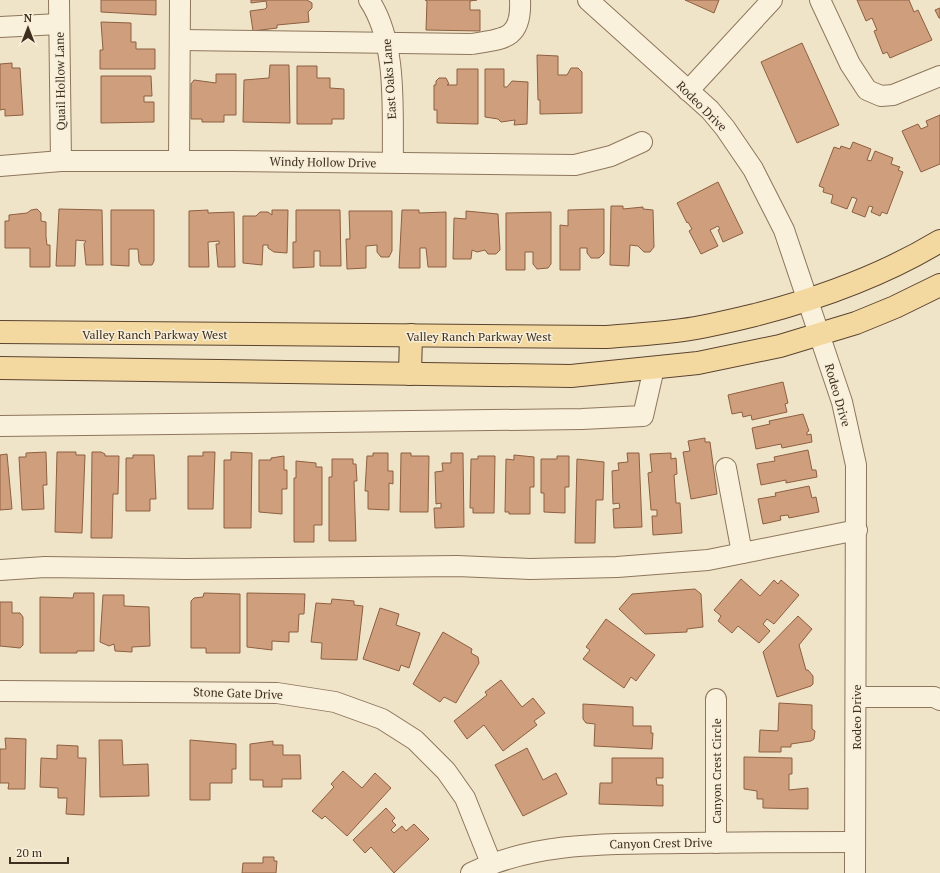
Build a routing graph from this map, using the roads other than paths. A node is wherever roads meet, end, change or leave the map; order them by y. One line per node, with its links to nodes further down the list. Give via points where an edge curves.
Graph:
1 (59, 0): 8 (street, Quail Hollow Lane)
2 (180, 0): 10 (street)
3 (369, 0): 11 (street, East Oaks Lane, via 385,33)
4 (520, 0): 11 (street, via 521,16 513,32 500,40 471,44)
5 (588, 0): 13 (street, Rodeo Drive)
6 (772, 0): 13 (street)
7 (820, 0): 12 (street, via 850,64 867,90 882,96 893,95)
8 (59, 24): 9 (street); 15 (street, Quail Hollow Lane)
9 (0, 27)
10 (181, 40): 11 (street); 16 (street)
11 (386, 43): 17 (street, East Oaks Lane, via 391,73)
12 (940, 76)
13 (688, 91): 21 (street, Rodeo Drive, via 710,110 725,128 753,169 784,230)
14 (642, 142): 17 (street, Windy Hollow Drive, via 610,156 575,165)
15 (61, 161): 16 (street, Windy Hollow Drive); 18 (street, Windy Hollow Drive)
16 (180, 161): 17 (street, Windy Hollow Drive)
17 (393, 162)
18 (0, 166)
19 (940, 241): 21 (main road, Valley Ranch Parkway West, via 897,266 857,284)
20 (940, 284): 24 (main road, via 856,323)
21 (808, 301): 24 (street, Rodeo Drive); 25 (main road, Valley Ranch Parkway West, via 714,325 606,337)
22 (0, 332): 23 (main road, Valley Ranch Parkway West)
23 (37, 333): 25 (main road, Valley Ranch Parkway West); 27 (main road)
24 (819, 334): 28 (main road, via 780,346 698,363); 32 (street, Rodeo Drive, via 842,402 856,465)
25 (411, 335): 29 (main road)
26 (0, 368): 27 (main road)
27 (35, 368): 29 (main road)
28 (654, 368): 29 (main road, via 571,376); 30 (street, via 643,416 582,419)
29 (410, 374)
30 (0, 426)
31 (726, 468): 33 (street)
32 (857, 530): 33 (street); 36 (street, Rodeo Drive)
33 (742, 552): 34 (street, via 708,560 593,568 45,567)
34 (0, 570)
35 (0, 691): 41 (street, Stone Gate Drive, via 276,693 335,702 382,719 415,740 446,771 465,798)
36 (856, 697): 38 (street, via 934,697); 40 (street, Rodeo Drive)
37 (716, 699): 39 (street, Canyon Crest Circle)
38 (940, 700)
39 (716, 842): 40 (street, Canyon Crest Drive); 41 (street, Canyon Crest Drive, via 598,844 538,850)
40 (855, 842): 43 (street, Rodeo Drive)
41 (491, 863): 42 (street, Canyon Crest Drive)
42 (471, 873)
43 (855, 873)

